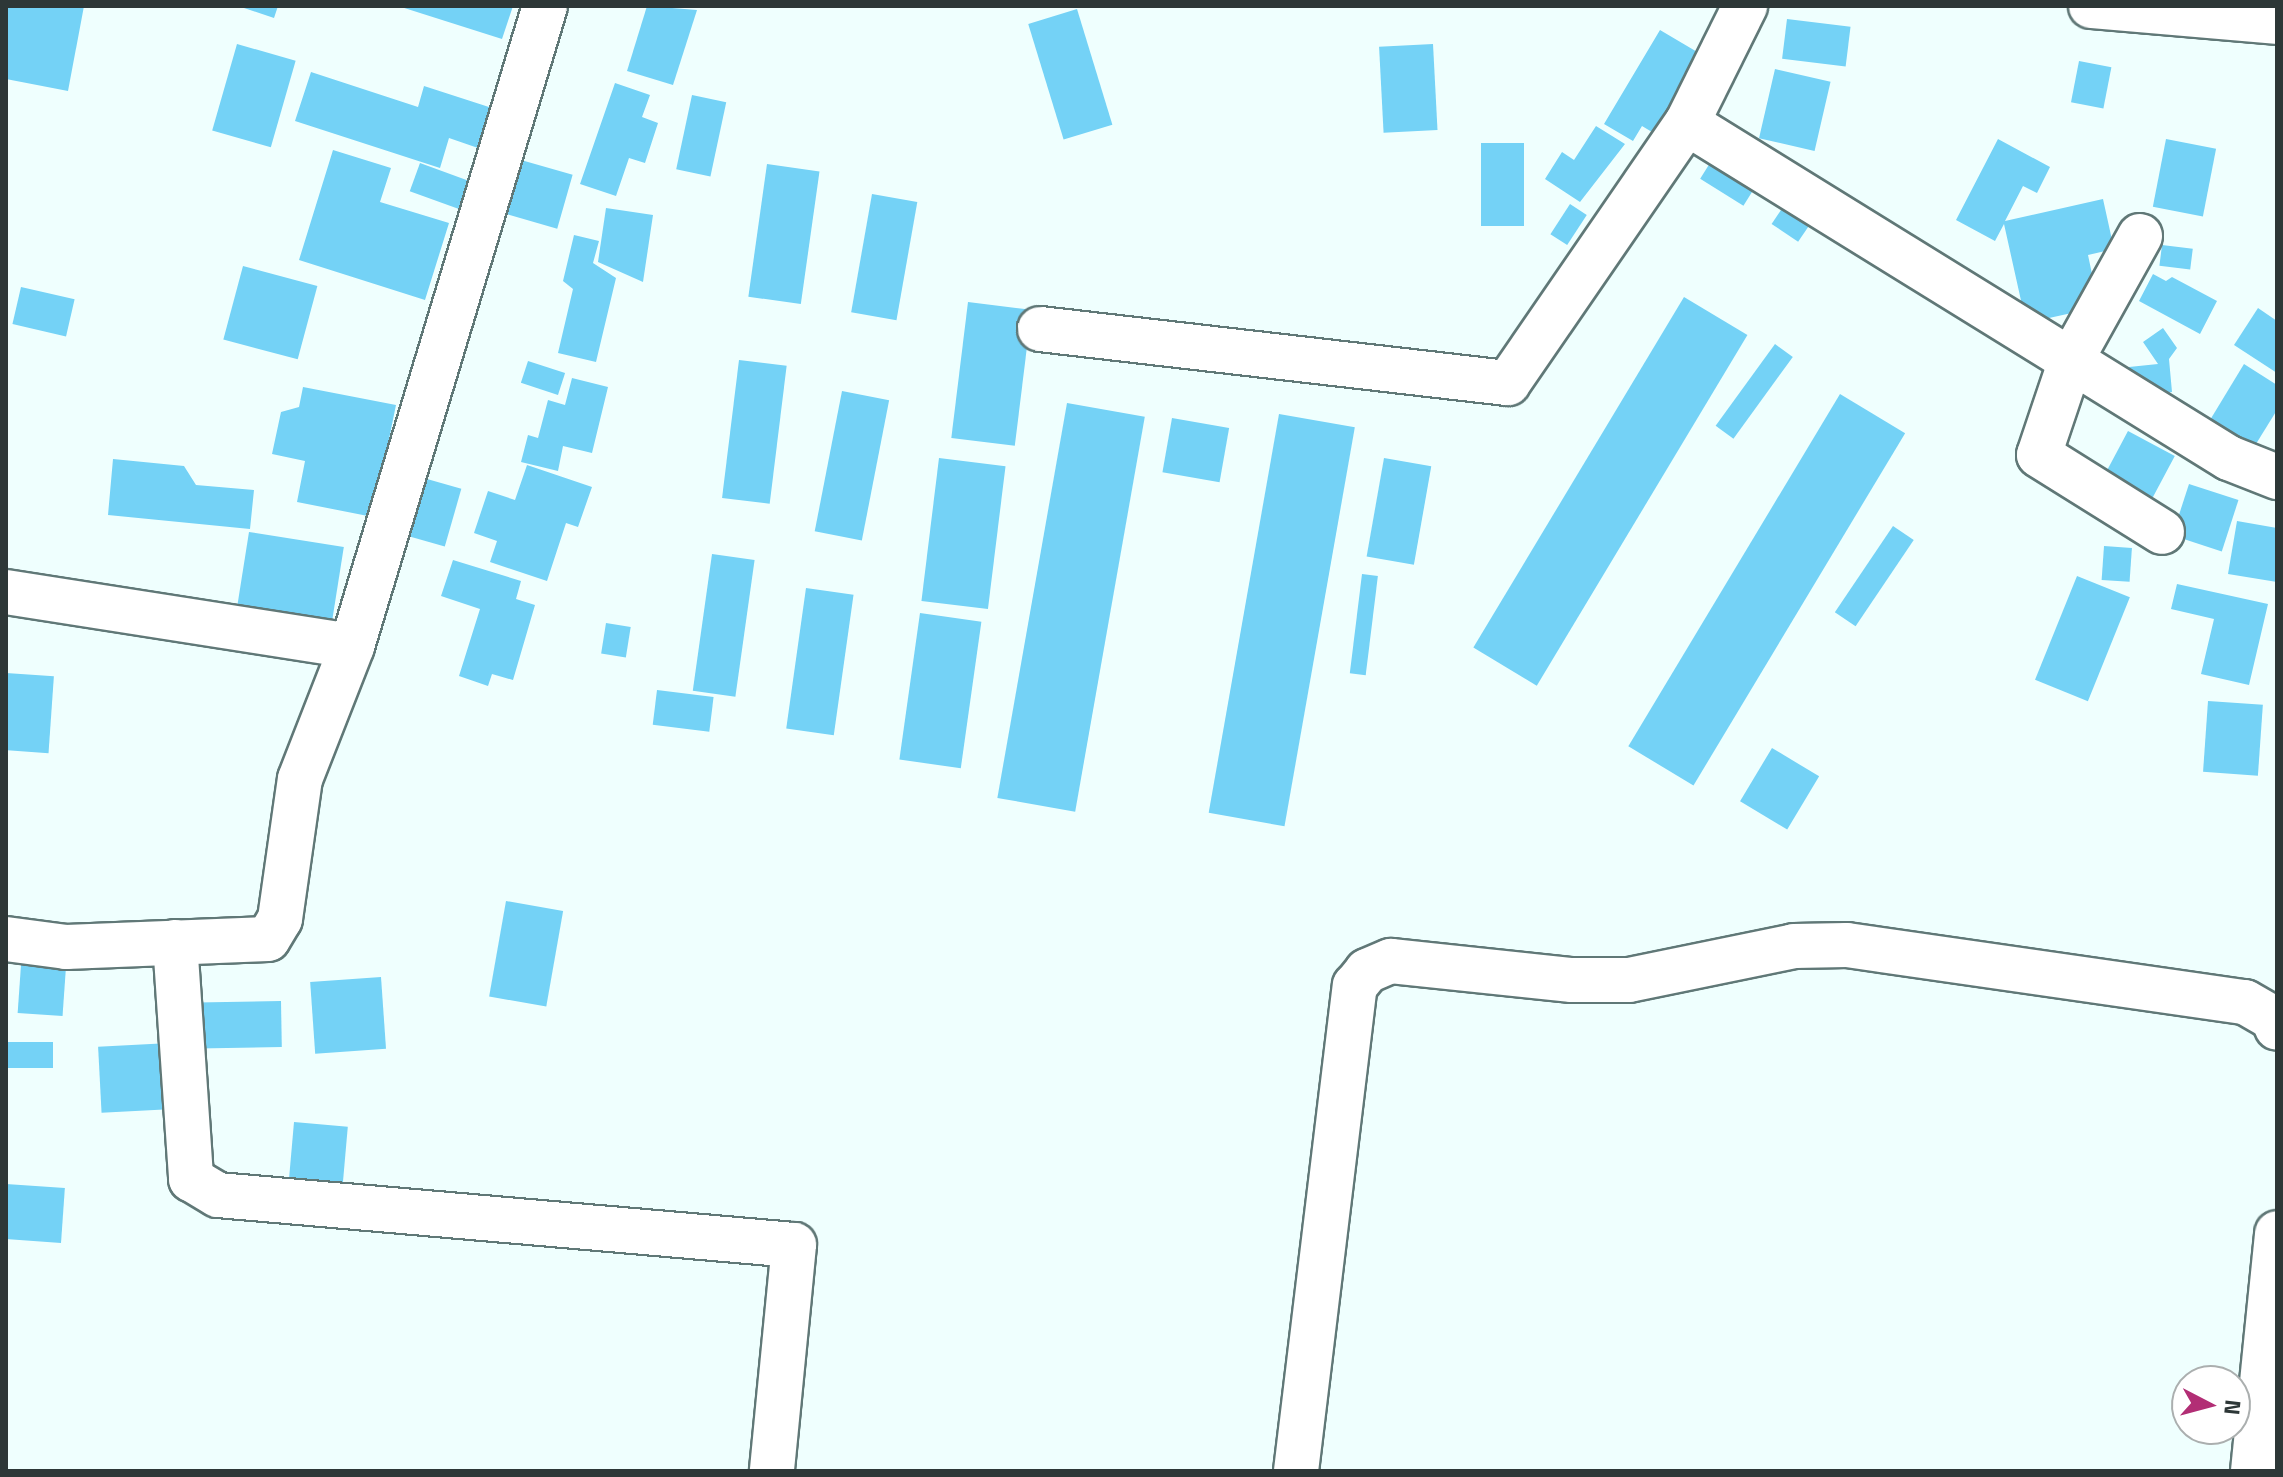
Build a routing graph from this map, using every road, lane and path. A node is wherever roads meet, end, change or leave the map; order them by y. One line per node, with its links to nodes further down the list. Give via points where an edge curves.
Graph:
1 (545, 6): 13 (main road)
2 (1745, 6): 6 (main road)
3 (2091, 6): 4 (main road)
4 (2178, 9): 5 (main road)
5 (2277, 22)
6 (1687, 123): 8 (main road, via 1508,383); 9 (main road)
7 (2140, 236): 9 (main road)
8 (1040, 329)
9 (2071, 360): 10 (main road, via 2229,458); 11 (main road, via 2039,455)
10 (2277, 477)
11 (2162, 532)
12 (6, 592): 13 (main road)
13 (352, 646): 15 (main road, via 300,779 280,919 268,939)
14 (6, 939): 15 (main road, via 66,947)
15 (175, 942): 18 (main road, via 191,1179 218,1195 794,1245)
16 (2277, 1028): 19 (main road, via 2274,1019 2245,1002 1847,945 1794,946 1629,980 1572,980 1391,961 1367,971 1355,986)
17 (2277, 1233): 20 (main road)
18 (772, 1471)
19 (1296, 1471)
20 (2253, 1471)

